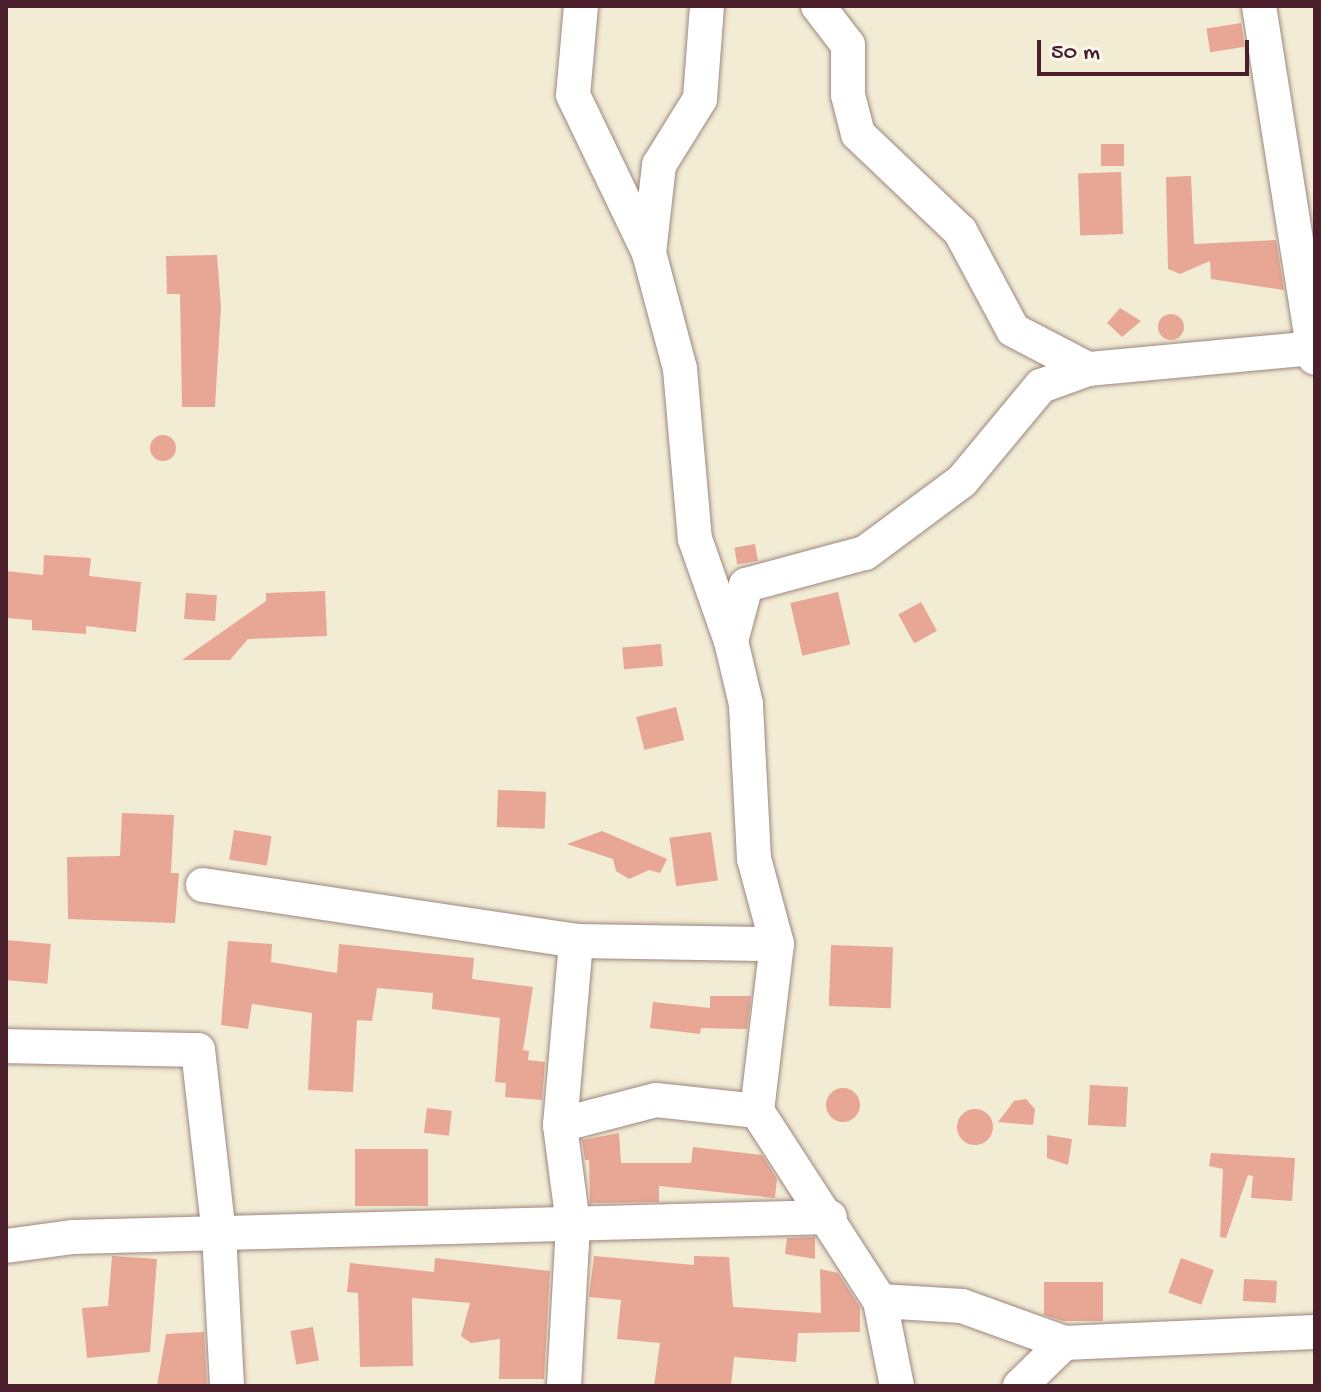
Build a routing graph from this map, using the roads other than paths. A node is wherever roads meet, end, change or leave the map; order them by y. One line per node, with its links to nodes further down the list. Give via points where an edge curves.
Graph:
1 (581, 6): 5 (street, via 573,95)
2 (707, 6): 5 (street, via 700,99 659,165)
3 (818, 6): 7 (street, via 848,45 848,95 858,134 960,231 1013,330)
4 (1259, 6): 6 (street)
5 (649, 253): 8 (street, via 680,369 695,539)
6 (1314, 352): 7 (street)
7 (1088, 369): 8 (street, via 1041,386 962,481 865,553 746,585)
8 (731, 641): 11 (street, via 746,704 754,859)
9 (203, 885): 10 (street)
10 (576, 941): 11 (street); 14 (street)
11 (777, 944): 13 (street)
12 (6, 1046): 17 (street, via 198,1050)
13 (757, 1111): 14 (street, via 656,1100); 15 (street)
14 (560, 1125): 16 (street)
15 (830, 1217): 16 (street); 19 (street)
16 (573, 1224): 17 (street); 23 (street)
17 (219, 1233): 18 (street, via 73,1237); 22 (street)
18 (6, 1246)
19 (880, 1301): 21 (street, via 962,1306); 24 (street)
20 (1315, 1332): 21 (street)
21 (1064, 1343): 25 (street)
22 (227, 1386)
23 (564, 1386)
24 (897, 1386)
25 (1020, 1386)

